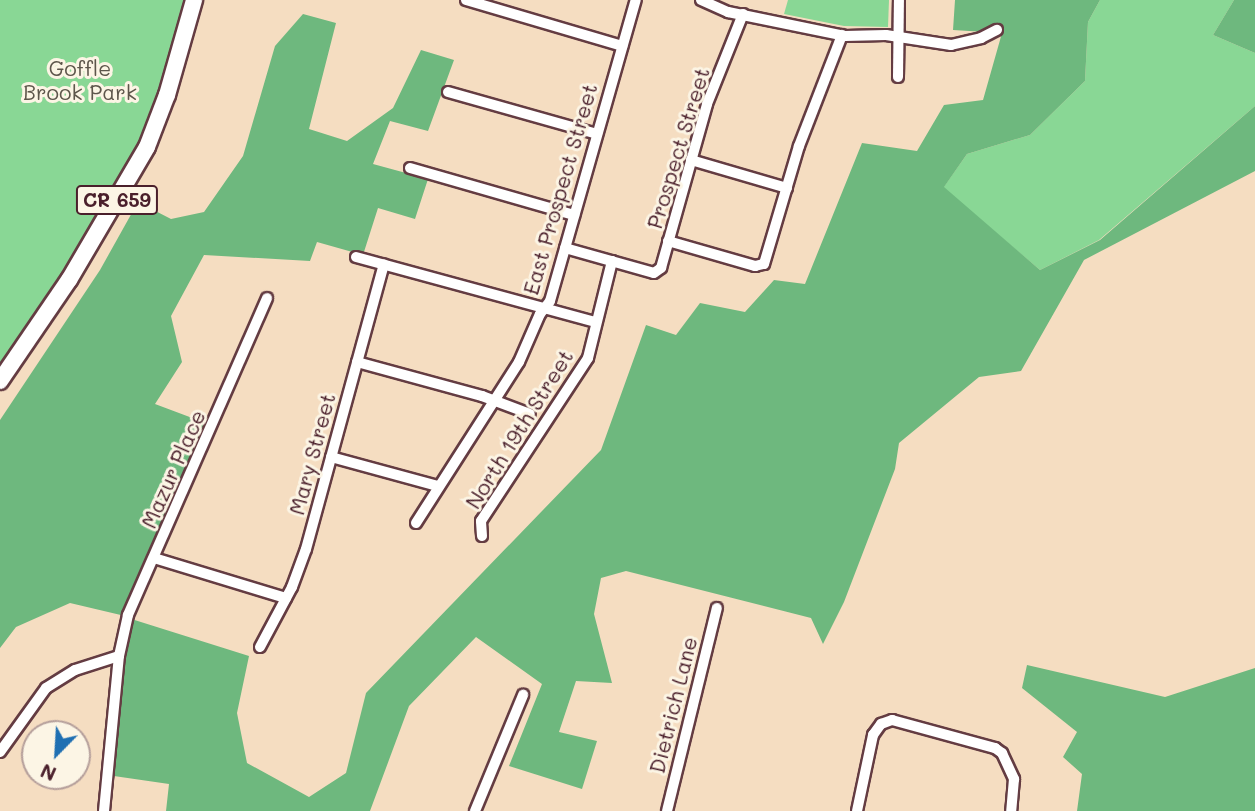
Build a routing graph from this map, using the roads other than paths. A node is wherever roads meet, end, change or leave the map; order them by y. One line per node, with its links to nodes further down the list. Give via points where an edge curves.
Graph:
1 (194, 0): 28 (main road, CR 659, via 147,147 74,272)
2 (466, 0): 11 (street)
3 (635, 0): 11 (street, East Prospect Street)
4 (701, 0): 6 (street)
5 (899, 0): 10 (street)
6 (712, 3): 7 (street)
7 (743, 15): 9 (street); 15 (street, Prospect Street)
8 (997, 30): 10 (street, via 951,45)
9 (842, 35): 10 (street); 17 (street)
10 (898, 37): 12 (street)
11 (622, 46): 14 (street, East Prospect Street)
12 (898, 77)
13 (447, 92): 14 (street)
14 (597, 134): 18 (street, East Prospect Street)
15 (691, 160): 17 (street); 19 (street, Prospect Street)
16 (410, 168): 18 (street)
17 (787, 188): 19 (street, via 762,265)
18 (574, 215): 20 (street, East Prospect Street)
19 (668, 241): 22 (street, Prospect Street, via 657,272)
20 (565, 248): 22 (street); 25 (street, East Prospect Street)
21 (356, 257): 23 (street)
22 (612, 261): 26 (street, North 19th Street)
23 (384, 264): 25 (street); 27 (street, Mary Street)
24 (267, 298): 35 (street, Mazur Place)
25 (545, 308): 26 (street); 29 (street, East Prospect Street)
26 (595, 322): 34 (street, North 19th Street, via 588,358 481,521)
27 (358, 362): 29 (street); 31 (street, Mary Street)
28 (0, 382)
29 (494, 401): 30 (street); 32 (street, East Prospect Street)
30 (530, 414)
31 (331, 457): 32 (street); 36 (street, Mary Street, via 306,549)
32 (438, 486): 33 (street, East Prospect Street)
33 (416, 523)
34 (482, 536)
35 (154, 558): 36 (street); 39 (street, Mazur Place, via 128,615)
36 (286, 598): 38 (street, Mary Street)
37 (717, 608): 44 (street, Dietrich Lane)
38 (260, 647)
39 (119, 656): 41 (street, via 75,670 46,688); 42 (street, Mazur Place)
40 (523, 695): 43 (street)
41 (0, 752)
42 (104, 811)
43 (475, 811)
44 (667, 811)
45 (857, 811): 46 (street, via 876,729 892,720 1002,753 1012,769)
46 (1011, 811)

